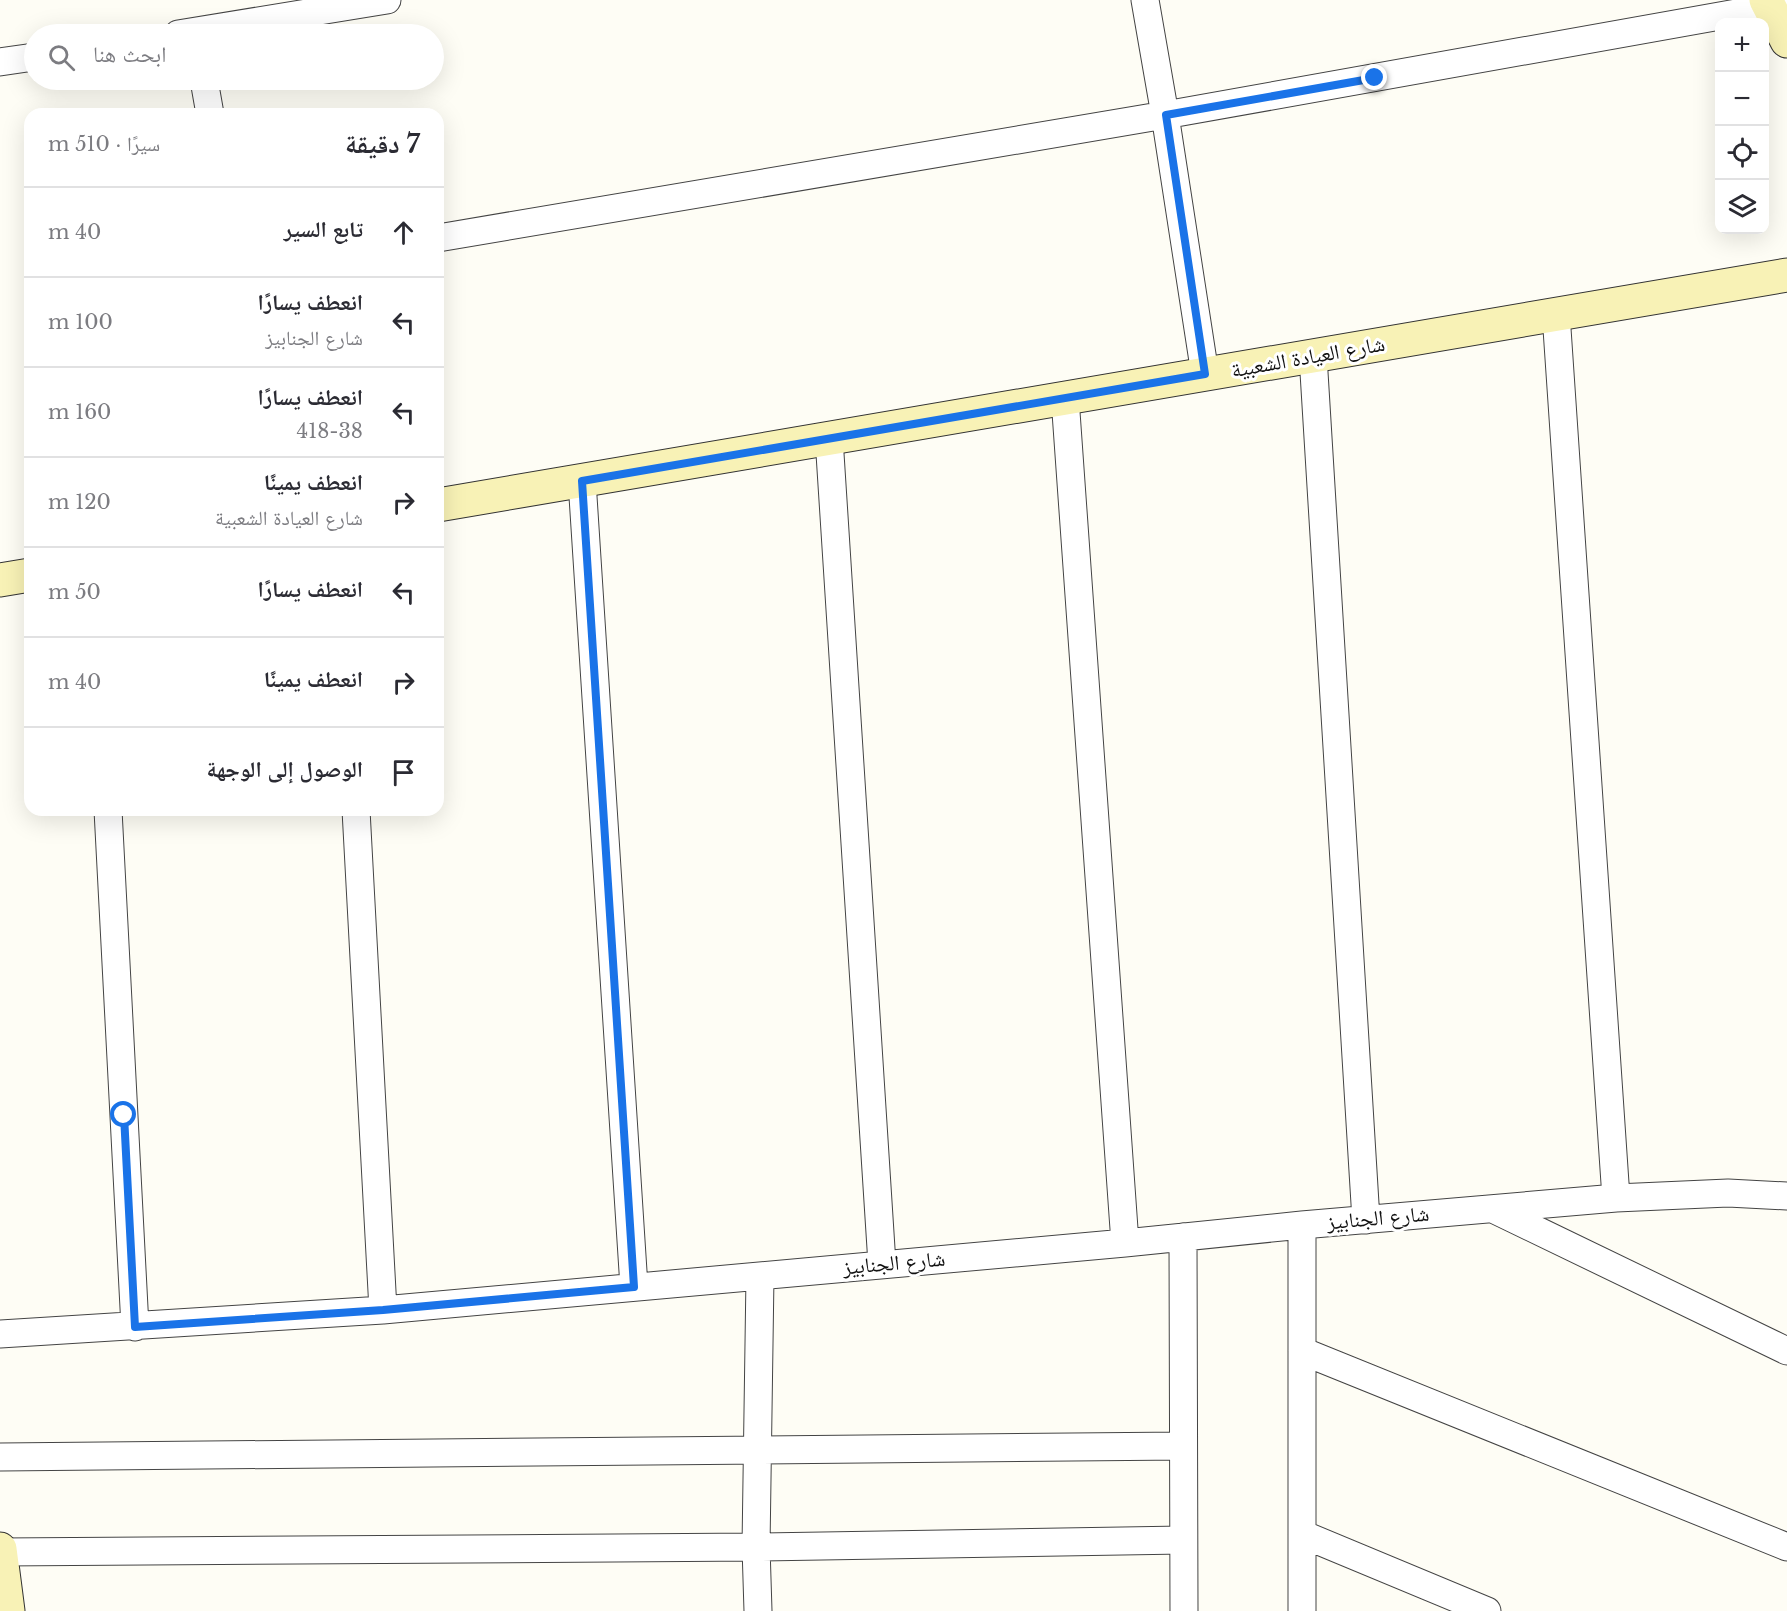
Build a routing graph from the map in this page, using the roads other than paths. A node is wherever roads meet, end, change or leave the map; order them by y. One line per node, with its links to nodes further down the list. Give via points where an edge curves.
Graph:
1 (387, 0): 4 (street)
2 (1145, 0): 10 (street)
3 (1774, 4): 5 (street); 10 (street)
4 (248, 24)
5 (1787, 41)
6 (24, 58): 7 (street)
7 (0, 62)
8 (206, 90): 9 (street)
9 (209, 108)
10 (1166, 115): 11 (street); 15 (street)
11 (444, 237)
12 (1787, 275): 13 (street, شارع العيادة الشعبية)
13 (1556, 314): 14 (street, شارع العيادة الشعبية); 25 (street)
14 (1312, 356): 15 (street, شارع العيادة الشعبية); 27 (street)
15 (1205, 374): 16 (street, شارع العيادة الشعبية)
16 (1065, 398): 17 (street, شارع العيادة الشعبية); 30 (street)
17 (829, 438): 18 (street, شارع العيادة الشعبية); 31 (street)
18 (582, 481): 19 (street, شارع العيادة الشعبية); 33 (street)
19 (444, 504)
20 (24, 575): 21 (street)
21 (0, 580)
22 (108, 816): 35 (street)
23 (356, 816): 34 (street)
24 (1787, 1196): 25 (street, شارع الجنابيز, via 1728,1193)
25 (1616, 1198): 26 (street, شارع الجنابيز)
26 (1492, 1208): 27 (street, شارع الجنابيز); 38 (street)
27 (1366, 1220): 28 (street, شارع الجنابيز)
28 (1302, 1225): 29 (street, شارع الجنابيز); 37 (street)
29 (1183, 1237): 30 (street, شارع الجنابيز); 39 (street)
30 (1125, 1243): 31 (street, شارع الجنابيز)
31 (882, 1264): 32 (street, شارع الجنابيز)
32 (760, 1276): 33 (street, شارع الجنابيز); 40 (street)
33 (634, 1287): 34 (street, شارع الجنابيز)
34 (383, 1310): 35 (street, شارع الجنابيز)
35 (135, 1327): 36 (street, شارع الجنابيز)
36 (0, 1334)
37 (1302, 1351): 42 (street); 45 (street)
38 (1787, 1351)
39 (1184, 1446): 40 (street); 43 (street)
40 (757, 1450): 41 (street); 44 (street)
41 (0, 1457)
42 (1302, 1534): 50 (street); 51 (street)
43 (1183, 1540): 44 (street); 49 (street)
44 (756, 1547): 46 (street); 48 (street)
45 (1787, 1547)
46 (0, 1550): 47 (street)
47 (5, 1605)
48 (758, 1611)
49 (1184, 1611)
50 (1302, 1611)
51 (1487, 1611)

